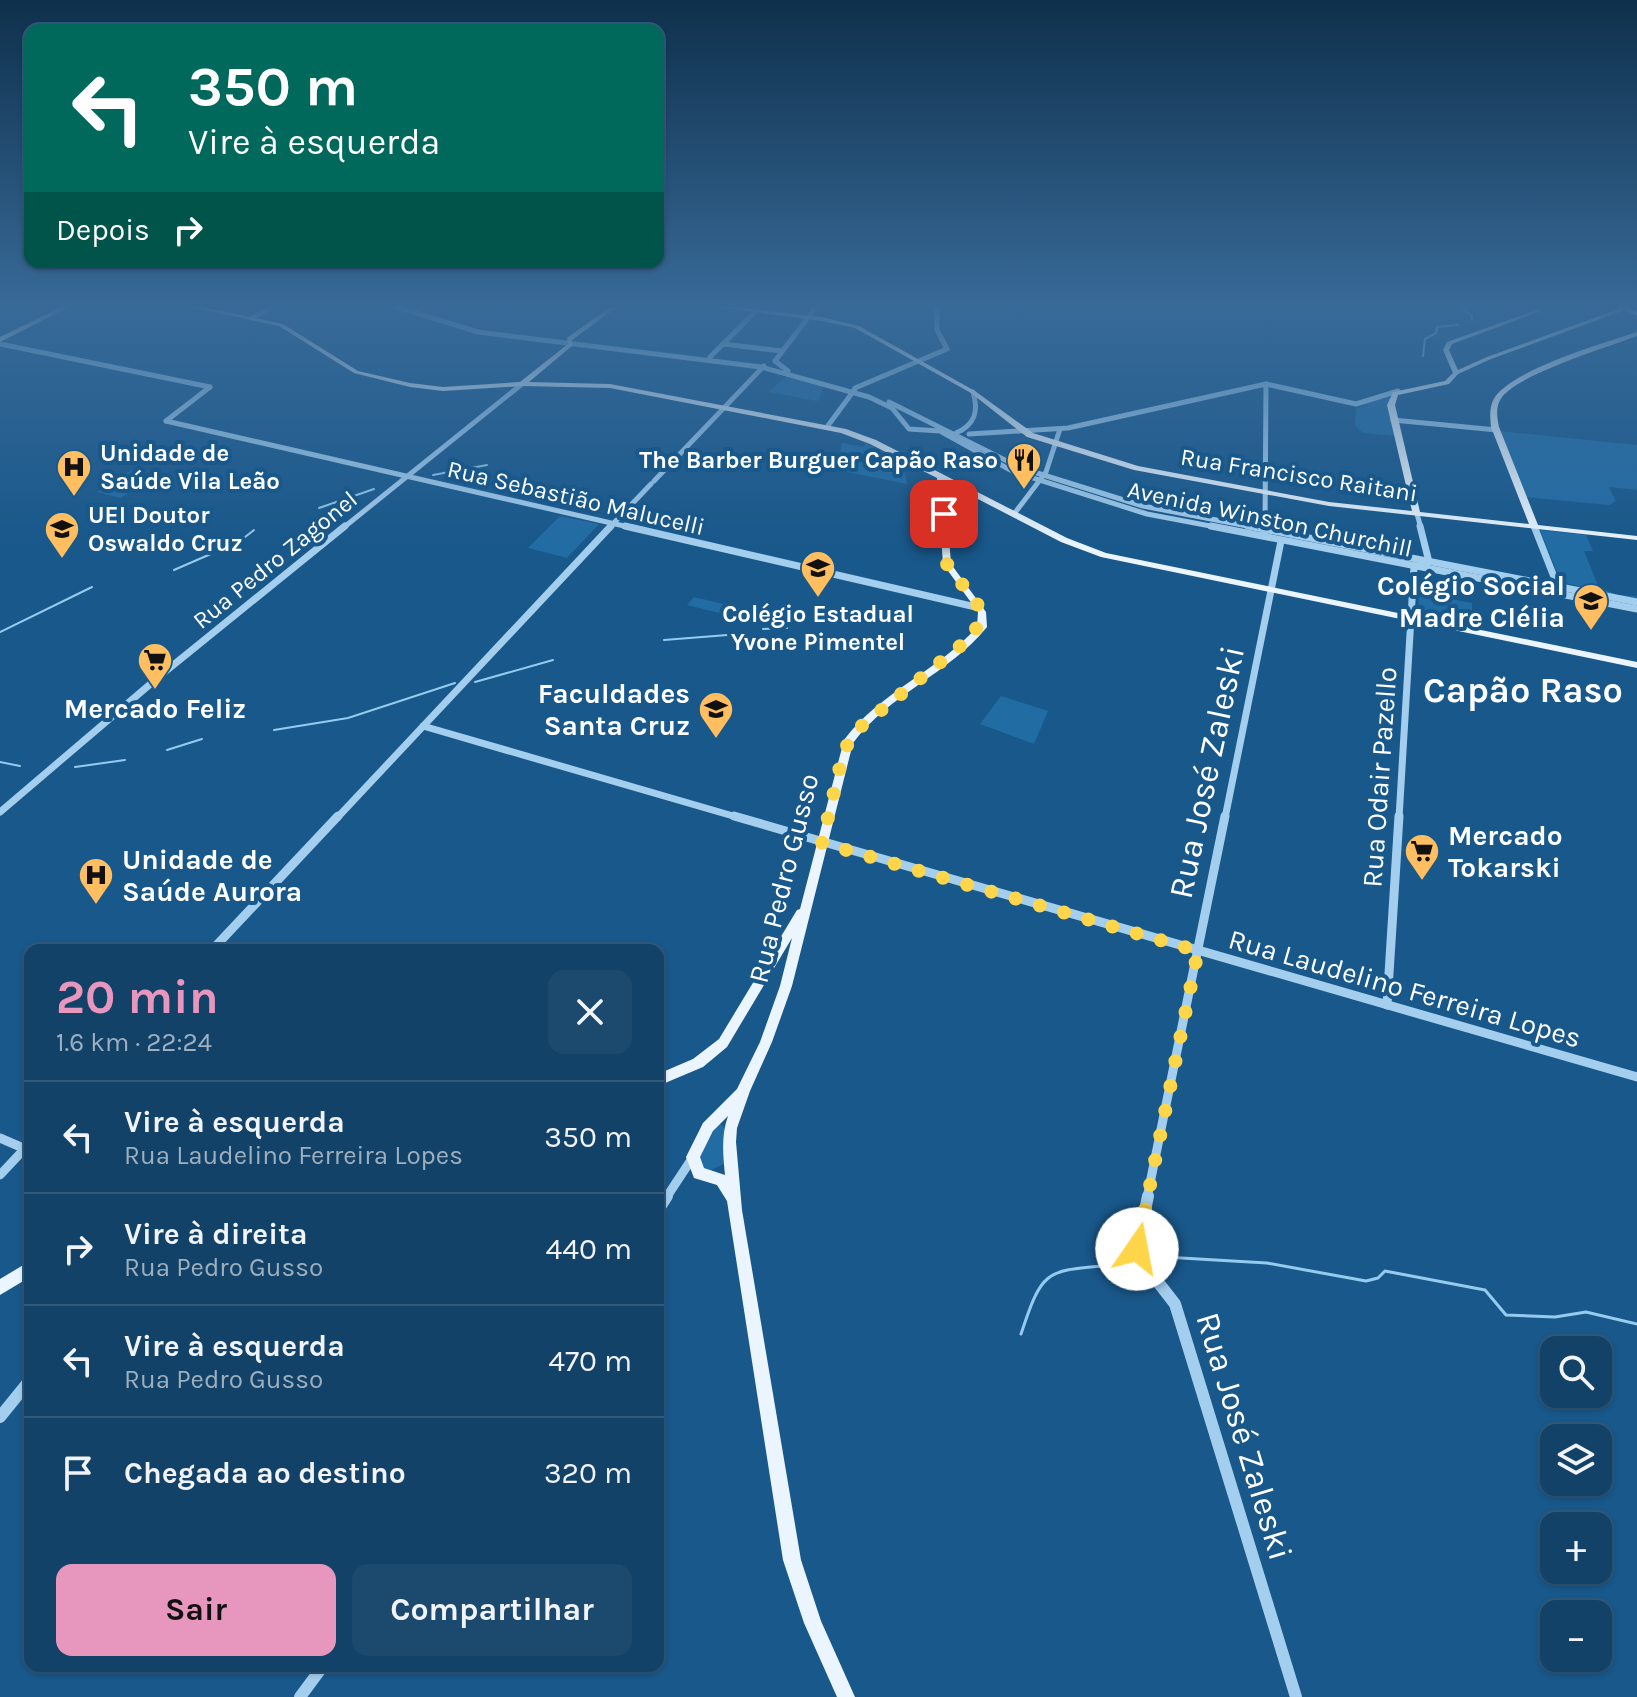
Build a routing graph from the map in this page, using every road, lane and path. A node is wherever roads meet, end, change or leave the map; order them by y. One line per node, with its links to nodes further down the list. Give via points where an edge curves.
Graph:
1 (206, 386): 29 (street, Rua Sebastião Malucelli, via 166,421)
2 (426, 386): 3 (main road)
3 (487, 386)
4 (519, 386): 29 (street, Rua Pedro Zagonel)
5 (594, 386): 20 (main road)
6 (743, 386): 20 (street)
7 (839, 386): 16 (street)
8 (842, 386): 16 (street)
9 (863, 386): 16 (street)
10 (966, 386): 17 (main road, Rua Francisco Raitani)
11 (1256, 386): 23 (street)
12 (1266, 386): 31 (street)
13 (1276, 386): 18 (street, via 1356,404)
14 (1432, 386): 19 (main road)
15 (1510, 386): 24 (main road, via 1495,404)
16 (855, 390): 22 (street); 26 (street, Avenida Winston Churchill); 30 (street, Avenida Winston Churchill, via 890,407 909,429 940,431 1014,472)
17 (973, 392): 25 (main road, Rua Francisco Raitani); 26 (street, via 977,414)
18 (1384, 394): 19 (main road)
19 (1396, 394): 21 (main road)
20 (724, 407): 22 (main road); 34 (street)
21 (1393, 420): 24 (street); 33 (main road)
22 (827, 427): 28 (main road, via 860,436)
23 (1060, 429): 25 (street); 27 (street)
24 (1497, 430): 35 (main road)
25 (1026, 432): 26 (street); 27 (main road, Rua Francisco Raitani)
26 (967, 434): 30 (street, Avenida Winston Churchill)
27 (1056, 444): 30 (street); 31 (main road, Rua Francisco Raitani, via 1143,470)
28 (941, 476): 32 (main road); 45 (main road, via 947,564)
29 (406, 477): 34 (street, Rua Sebastião Malucelli); 50 (street, Rua Pedro Zagonel)
30 (1041, 479): 32 (street); 36 (street, Avenida Winston Churchill); 38 (street, Avenida Winston Churchill, via 1147,514)
31 (1265, 493): 33 (main road, Rua Francisco Raitani); 36 (street)
32 (1014, 514): 42 (main road, via 1080,550)
33 (1417, 514): 35 (main road, Rua Francisco Raitani); 39 (street)
34 (613, 524): 45 (street, Rua Sebastião Malucelli); 49 (street)
35 (1534, 526): 37 (main road, Rua Francisco Raitani); 41 (street)
36 (1265, 531): 38 (street); 39 (street, Avenida Winston Churchill)
37 (1637, 538)
38 (1281, 541): 40 (street, Avenida Winston Churchill); 42 (street, Rua José Zaleski)
39 (1428, 562): 40 (street); 41 (street, Avenida Winston Churchill)
40 (1414, 567): 43 (street, Avenida Winston Churchill); 47 (street, Rua Odair Pazello)
41 (1558, 587): 43 (street, Avenida Winston Churchill)
42 (1271, 589): 47 (main road); 54 (street, Rua José Zaleski)
43 (1582, 596): 44 (street, Avenida Winston Churchill); 46 (street, Avenida Winston Churchill)
44 (1637, 602)
45 (980, 608): 51 (main road, Rua Pedro Gusso, via 983,621 975,634 853,733)
46 (1637, 609)
47 (1411, 618): 48 (main road); 55 (street, Rua Odair Pazello)
48 (1637, 665)
49 (423, 726): 51 (street, Rua Laudelino Ferreira Lopes); 53 (street)
50 (0, 812)
51 (822, 843): 52 (main road, Rua Pedro Gusso); 54 (street, Rua Laudelino Ferreira Lopes)
52 (807, 901): 56 (main road, via 723,1043 698,1063); 58 (main road, Rua Pedro Gusso, via 780,1005 743,1091)
53 (218, 944)
54 (1198, 951): 55 (street, Rua Laudelino Ferreira Lopes); 76 (street, Rua José Zaleski, via 1137,1252 1173,1299)
55 (1387, 1005): 57 (street, Rua Laudelino Ferreira Lopes)
56 (664, 1077)
57 (1637, 1077)
58 (725, 1119): 62 (main road, Rua Pedro Gusso, via 708,1127); 63 (main road)
59 (0, 1138): 60 (street)
60 (24, 1147)
61 (24, 1152): 64 (street)
62 (693, 1157): 65 (main road, via 696,1169); 66 (street)
63 (731, 1169): 65 (main road); 68 (main road)
64 (0, 1175)
65 (709, 1177): 66 (street, via 690,1178); 68 (main road, via 724,1182)
66 (674, 1188): 67 (street)
67 (664, 1202)
68 (735, 1210): 75 (main road, via 792,1560)
69 (24, 1272): 70 (main road)
70 (0, 1288)
71 (24, 1387): 72 (street)
72 (0, 1417)
73 (319, 1672): 74 (street)
74 (300, 1697)
75 (846, 1697)
76 (1296, 1697)

